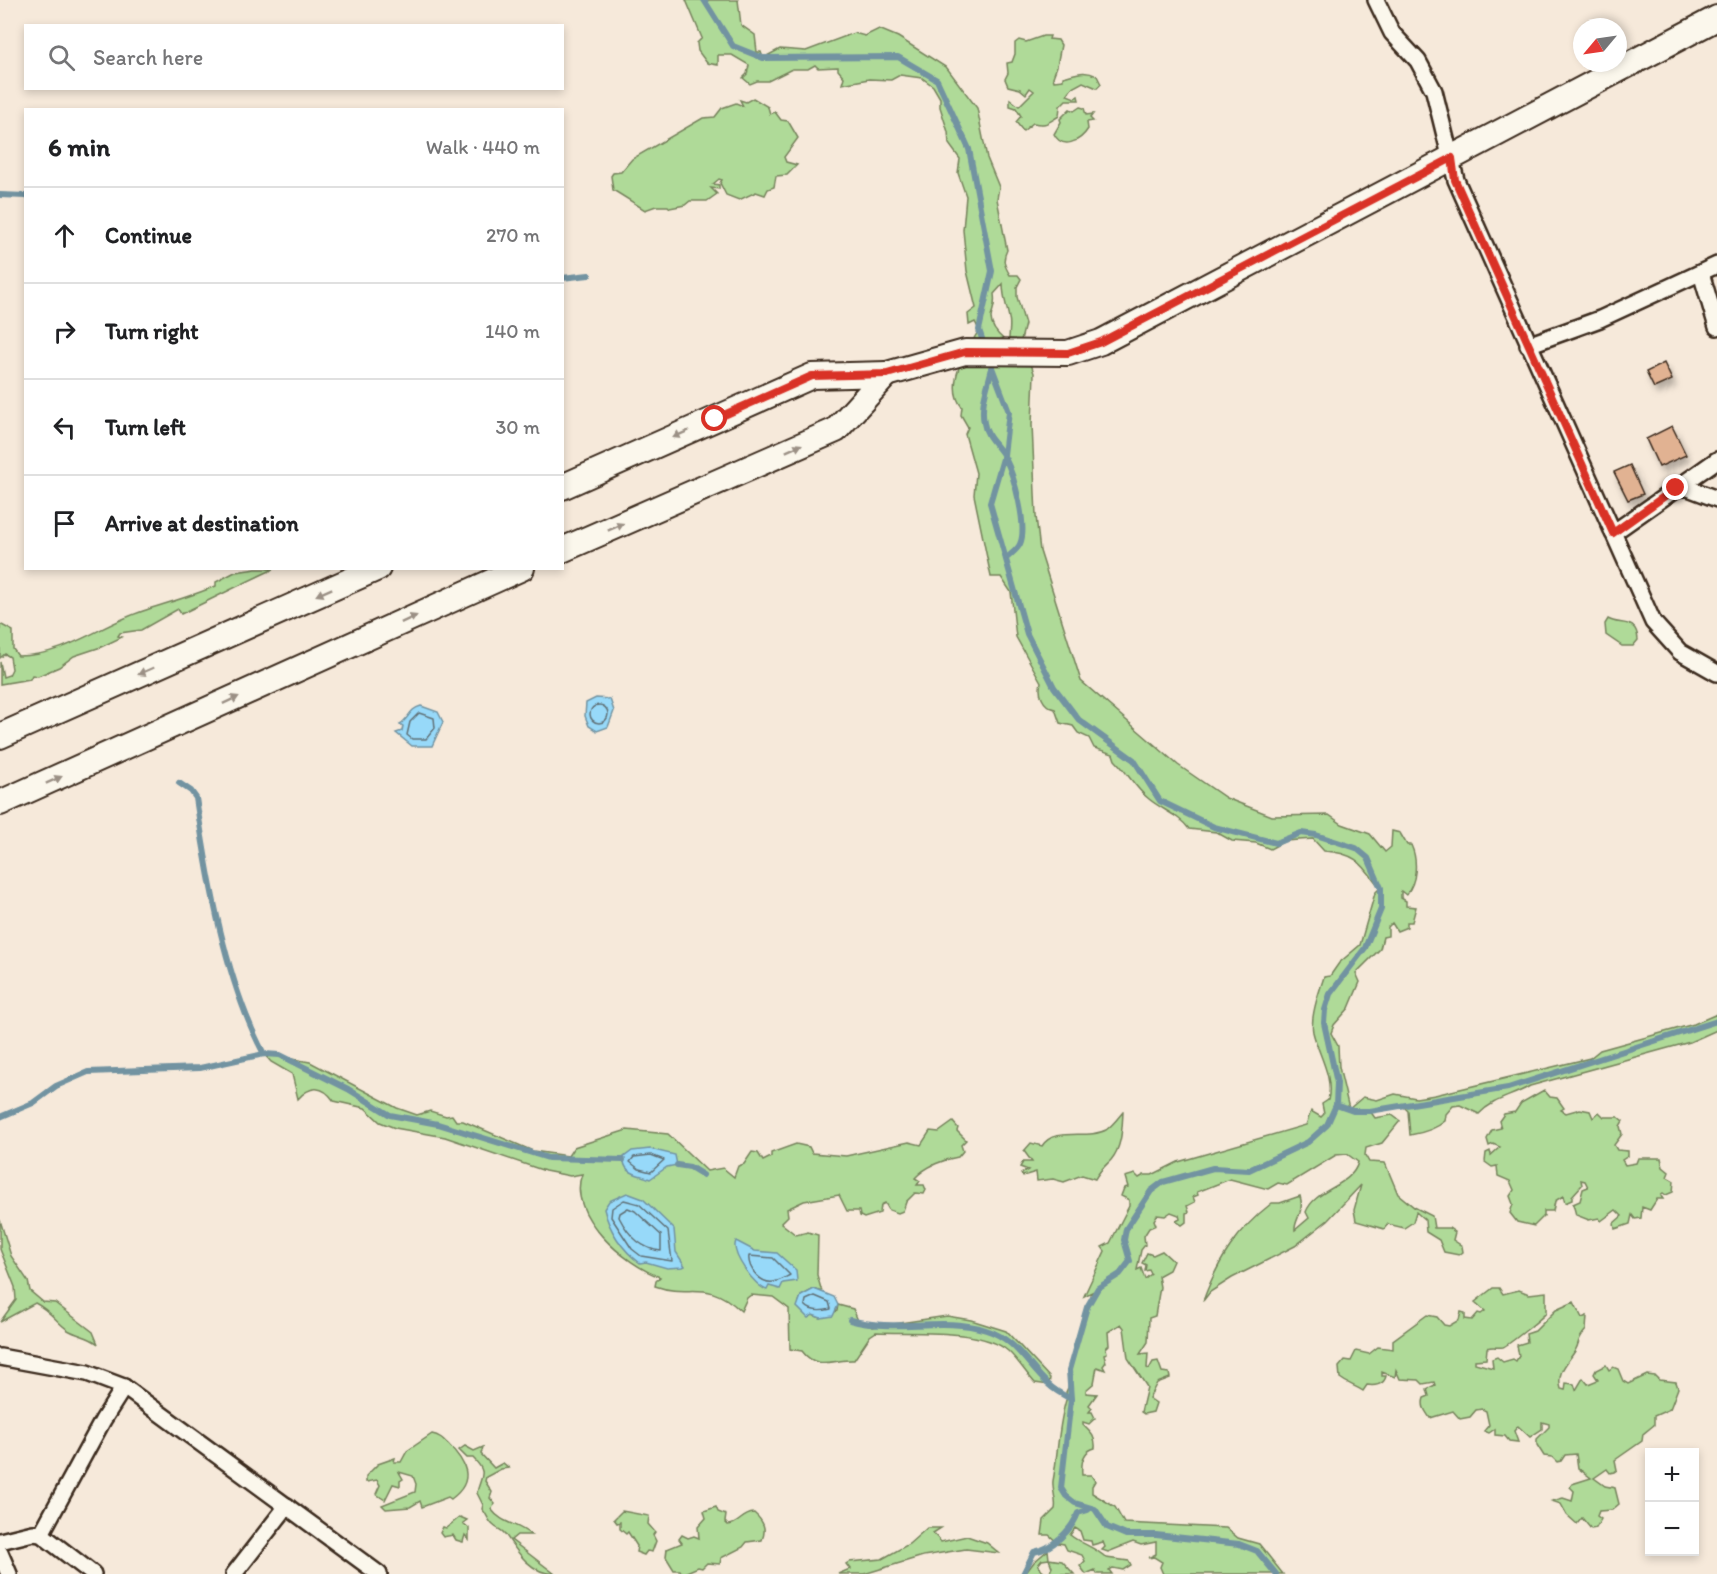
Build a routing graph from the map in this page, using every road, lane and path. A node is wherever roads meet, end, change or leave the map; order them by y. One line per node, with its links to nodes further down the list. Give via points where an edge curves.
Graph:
1 (1376, 0): 3 (street, via 1392,33 1418,61 1434,91)
2 (1717, 18): 3 (main road)
3 (1452, 158): 7 (street, via 1455,180); 8 (main road, via 1101,342 1068,353 965,352)
4 (1717, 265): 5 (street)
5 (1701, 273): 6 (street); 7 (street, via 1600,320)
6 (1717, 327)
7 (1528, 345): 13 (street)
8 (887, 374): 10 (main road, one-way to 10, via 812,376); 14 (main road, one-way to 8, via 836,430)
9 (1717, 460): 11 (street)
10 (564, 486)
11 (1676, 488): 12 (street, via 1688,488); 13 (street)
12 (1717, 499)
13 (1613, 533): 17 (street, via 1653,621 1680,652)
14 (564, 549)
15 (374, 570): 18 (main road, one-way to 18)
16 (518, 570): 19 (main road, one-way to 16)
17 (1717, 673)
18 (0, 736)
19 (0, 803)
20 (0, 1357): 21 (street, via 87,1373)
21 (124, 1387): 22 (street); 23 (street)
22 (287, 1506): 28 (street); 29 (street)
23 (41, 1534): 24 (street); 27 (street)
24 (0, 1541)
25 (0, 1553): 26 (street)
26 (9, 1574)
27 (93, 1574)
28 (234, 1574)
29 (379, 1574)

